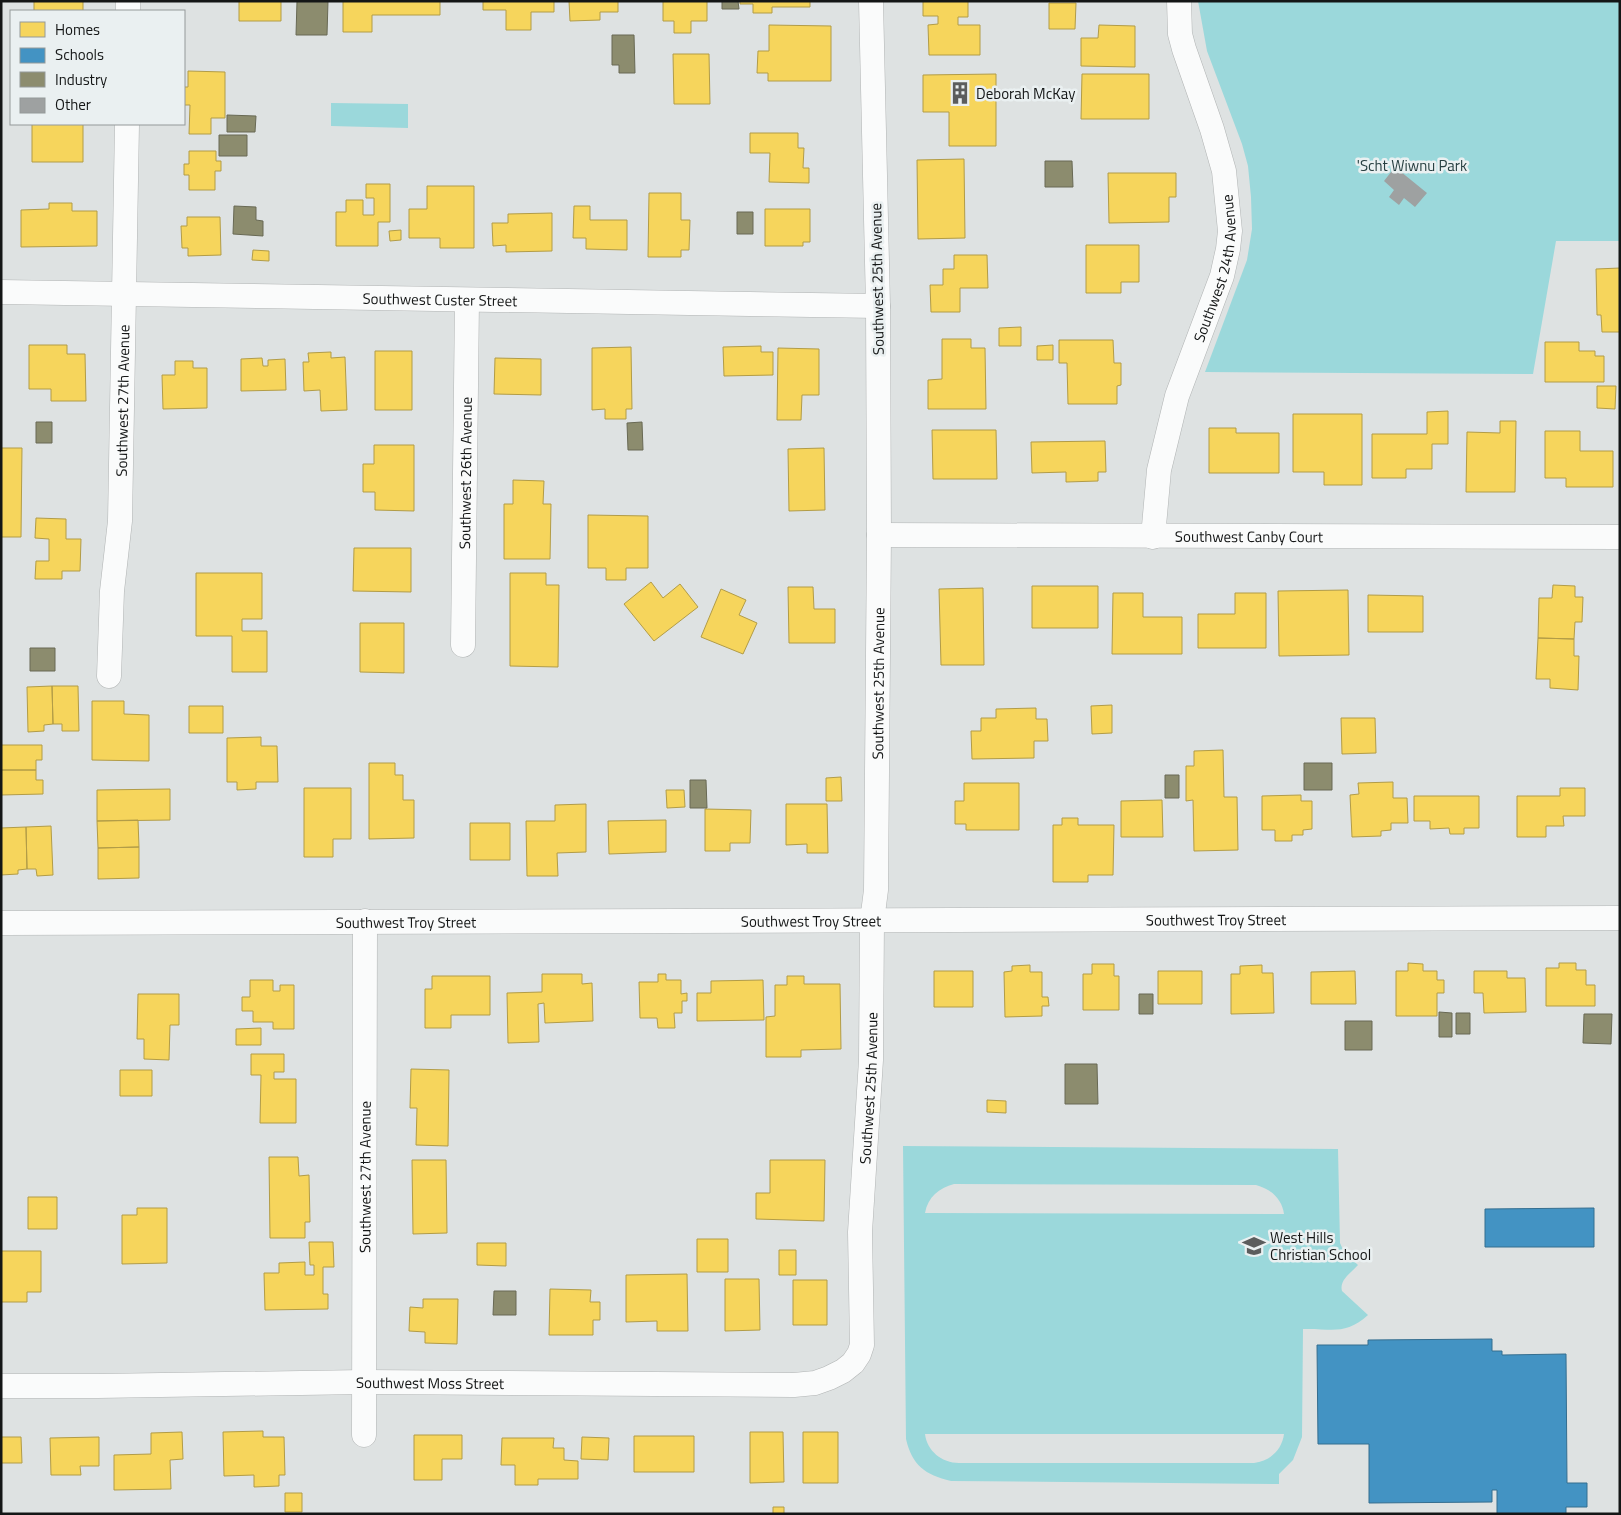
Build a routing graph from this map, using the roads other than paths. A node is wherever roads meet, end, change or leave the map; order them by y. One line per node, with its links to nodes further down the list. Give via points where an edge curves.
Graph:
1 (871, 1): 7 (street, Southwest 25th Avenue)
2 (1179, 1): 9 (street, Southwest 24th Avenue, via 1180,34 1224,171 1230,231 1222,276 1175,406 1159,470)
3 (126, 125): 5 (street, Southwest 27th Avenue)
4 (1, 292): 5 (street, Southwest Custer Street)
5 (124, 294): 6 (street, Southwest Custer Street); 12 (street, Southwest 27th Avenue, via 120,521 112,591)
6 (467, 300): 7 (street, Southwest Custer Street); 11 (street, Southwest 26th Avenue)
7 (878, 306): 8 (street, Southwest 25th Avenue)
8 (879, 535): 9 (street, Southwest Canby Court); 15 (street, Southwest 25th Avenue, via 876,890)
9 (1153, 537): 10 (street, Southwest Canby Court)
10 (1620, 537)
11 (463, 645)
12 (109, 676)
13 (1620, 918): 15 (street, Southwest Troy Street)
14 (365, 920): 15 (street, Southwest Troy Street); 16 (street, Southwest Troy Street); 18 (street, Southwest 27th Avenue)
15 (872, 921): 17 (street, Southwest 25th Avenue, via 871,1060 860,1232 862,1345)
16 (1, 923)
17 (853, 1363): 18 (street, Southwest Moss Street, via 829,1378 794,1385)
18 (364, 1382): 19 (street, Southwest Moss Street); 20 (street, Southwest 27th Avenue)
19 (1, 1386)
20 (364, 1435)

